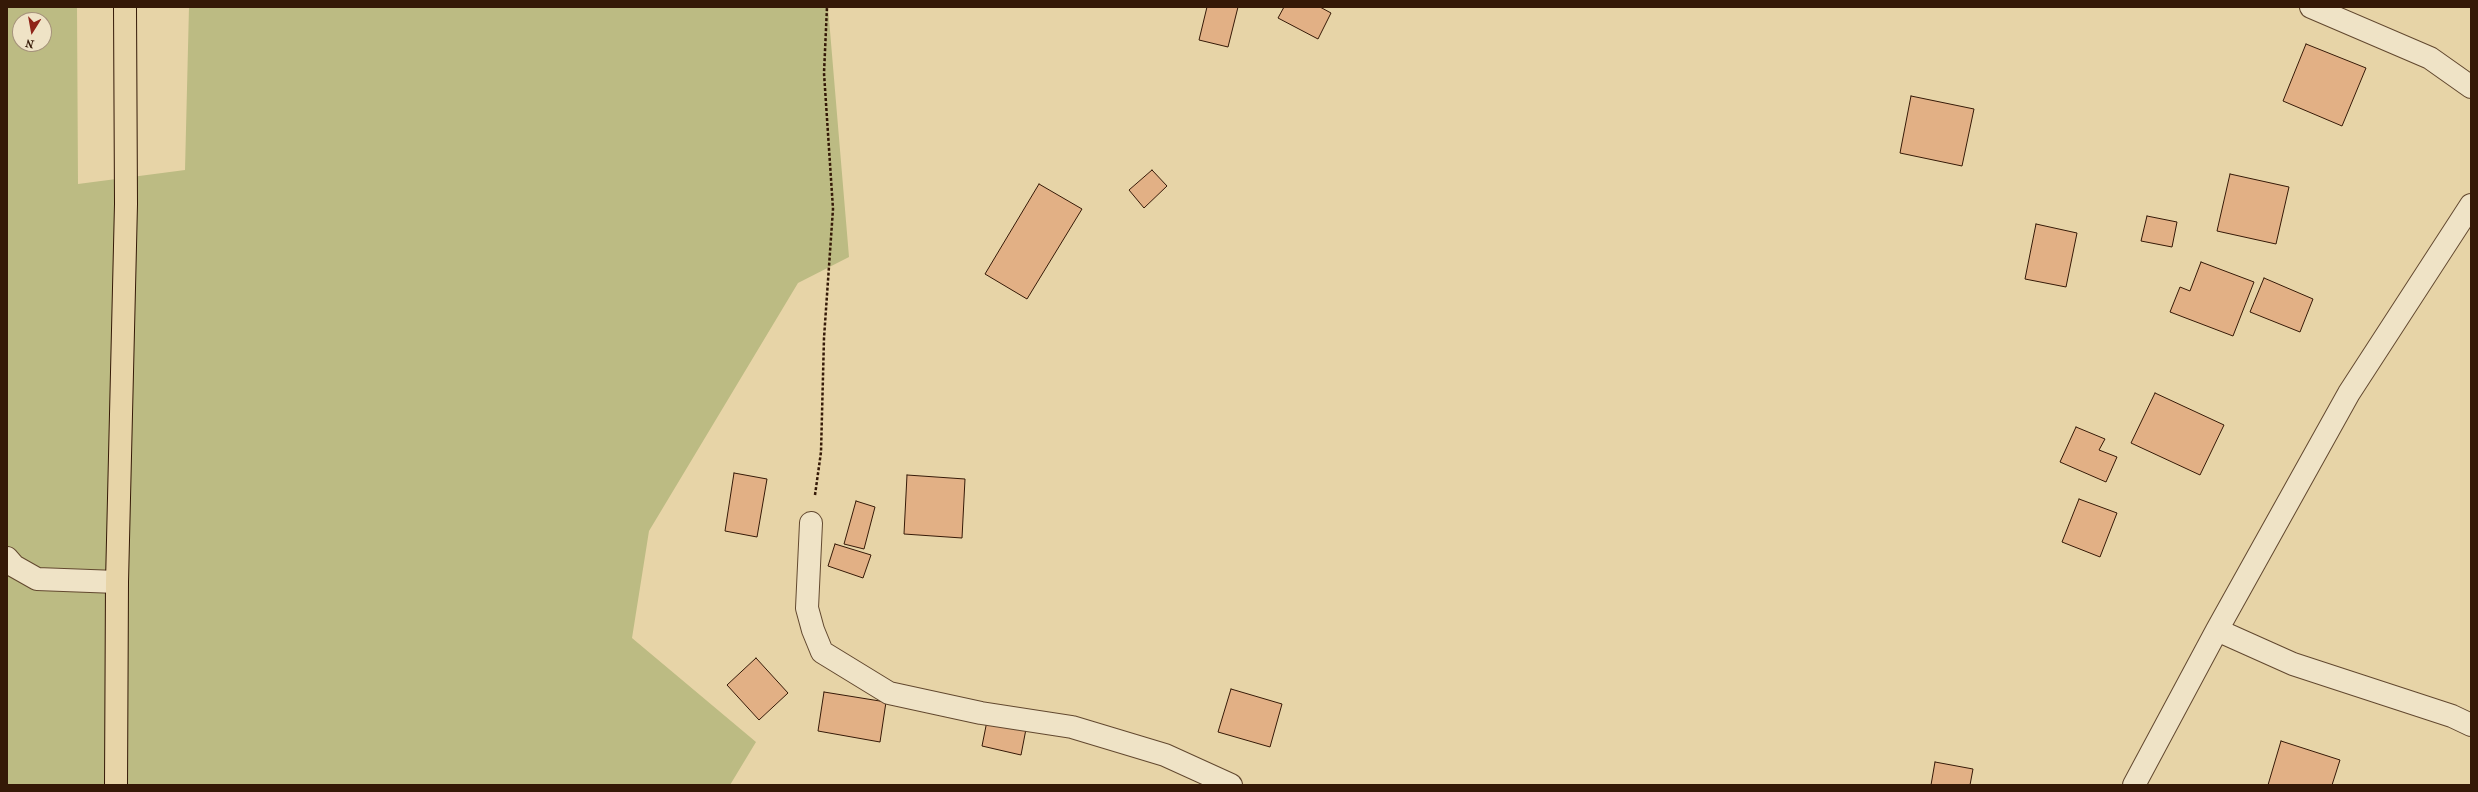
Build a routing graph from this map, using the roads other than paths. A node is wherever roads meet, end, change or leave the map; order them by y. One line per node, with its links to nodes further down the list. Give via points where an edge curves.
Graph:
1 (125, 7): 7 (main road, via 126,204)
2 (2311, 7): 3 (street, via 2430,58)
3 (2471, 86)
4 (2471, 205): 8 (street, via 2350,393)
5 (811, 523): 11 (street, via 807,608 822,652 889,693 981,713 1072,727 1166,755)
6 (7, 558): 7 (street, via 14,566 36,579)
7 (117, 582): 10 (main road)
8 (2217, 630): 9 (street, via 2293,664 2452,716); 12 (street)
9 (2471, 725)
10 (116, 785)
11 (1232, 785)
12 (2134, 785)

